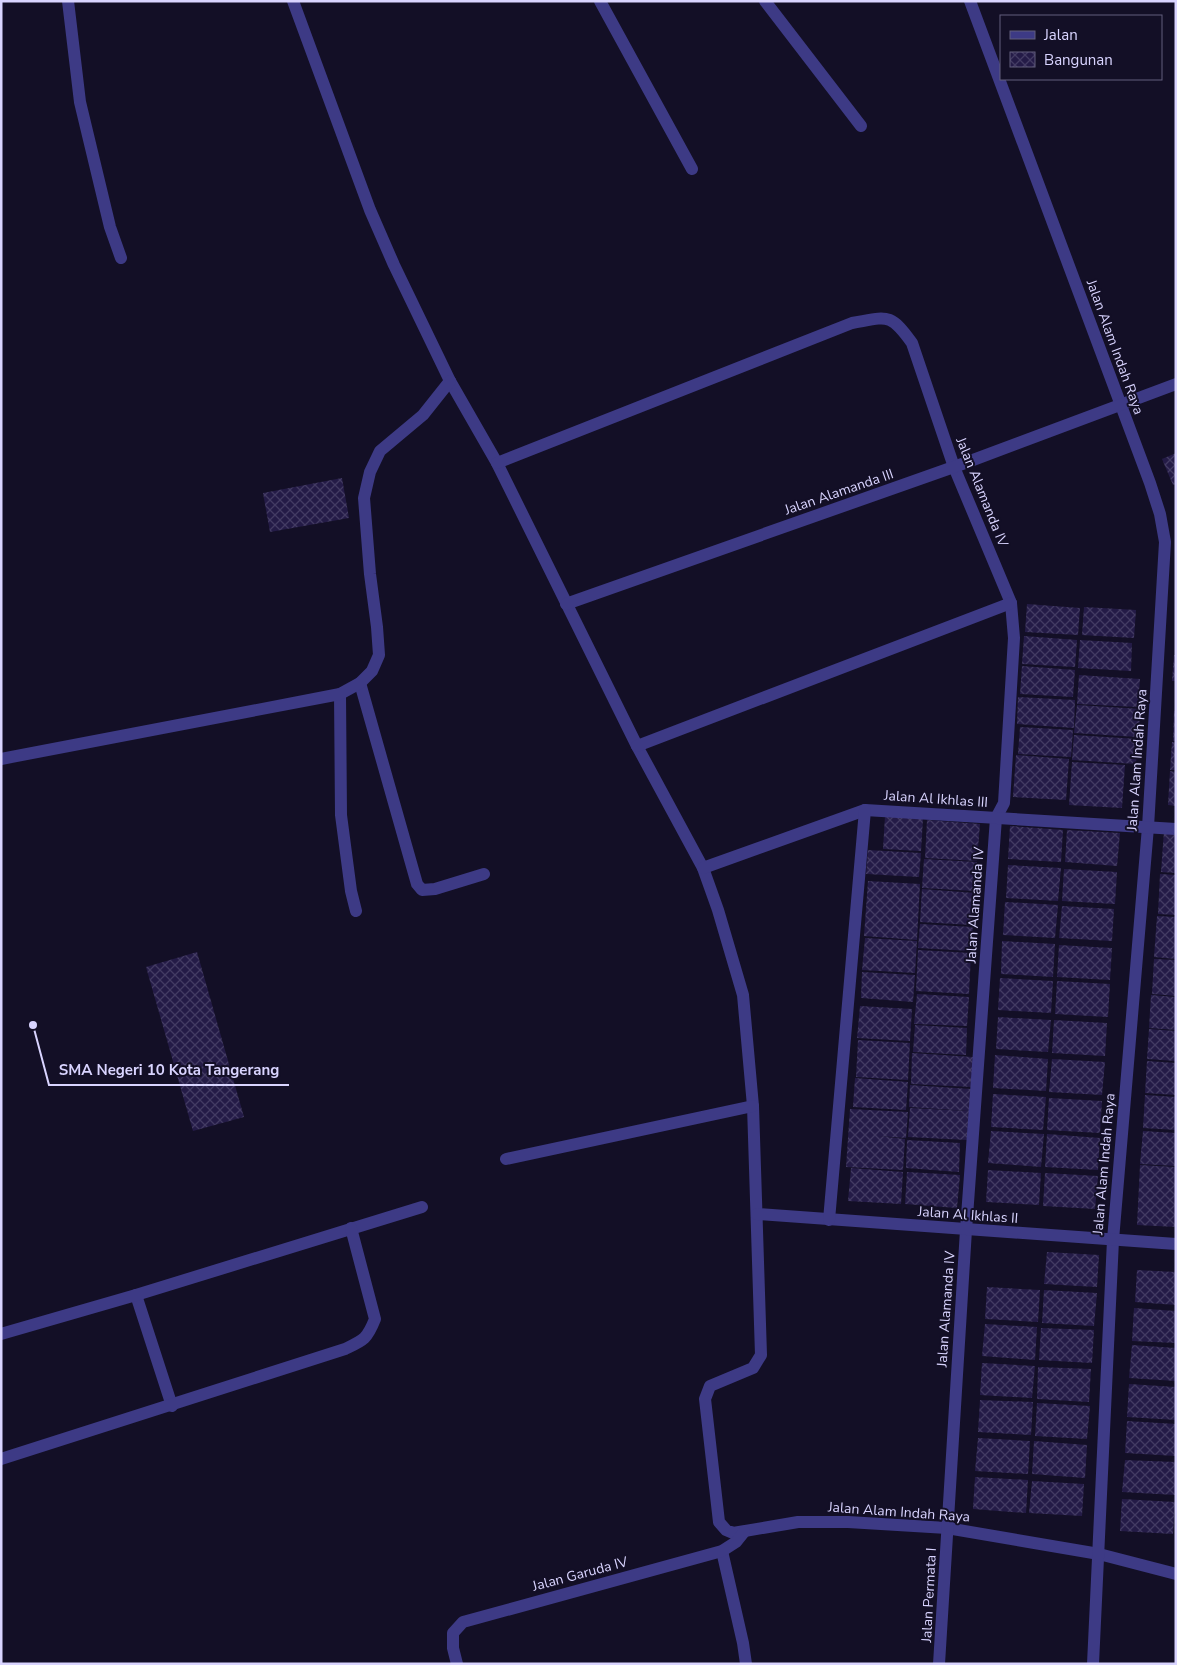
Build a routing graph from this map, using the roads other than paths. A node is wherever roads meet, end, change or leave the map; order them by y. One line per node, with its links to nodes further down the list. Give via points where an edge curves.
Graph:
1 (68, 1): 8 (street, via 80,102 110,227)
2 (293, 1): 9 (street, via 370,210)
3 (600, 1): 7 (street)
4 (765, 1): 6 (street)
5 (970, 1): 11 (street, Jalan Alam Indah Raya)
6 (861, 126)
7 (692, 169)
8 (121, 258)
9 (450, 381): 12 (street); 16 (street, via 423,415 380,451 370,472 364,498 379,655 372,671)
10 (1176, 384): 11 (street, Jalan Alamanda III)
11 (1120, 404): 13 (street, Jalan Alamanda III); 22 (street, Jalan Alam Indah Raya, via 1160,514 1165,542)
12 (497, 463): 13 (street, Jalan Alamanda IV, via 852,323 885,317 899,325 912,343); 15 (street)
13 (954, 467): 14 (street, Jalan Alamanda IV); 15 (street, Jalan Alamanda III)
14 (1011, 603): 18 (street); 21 (street, Jalan Alamanda IV, via 1014,638 1004,803)
15 (566, 604): 18 (street)
16 (360, 683): 17 (street); 25 (street, via 417,884 422,890 436,889)
17 (340, 694): 19 (street); 26 (street, via 341,815)
18 (637, 746): 24 (street)
19 (1, 759)
20 (865, 810): 21 (street, Jalan Al Ikhlas III); 24 (street, Jalan Al Ikhlas III); 31 (street)
21 (996, 818): 22 (street, Jalan Al Ikhlas III); 33 (street, Jalan Alamanda IV)
22 (1148, 827): 23 (street, Jalan Al Ikhlas III); 34 (street, Jalan Alam Indah Raya)
23 (1176, 829)
24 (703, 868): 27 (street, via 743,995)
25 (484, 874)
26 (356, 911)
27 (753, 1106): 28 (street); 30 (street)
28 (506, 1159)
29 (422, 1206): 32 (street)
30 (757, 1214): 31 (street, Jalan Al Ikhlas II); 41 (street, Jalan Alam Indah Raya, via 761,1355 753,1368 710,1386 705,1399 719,1522 733,1533)
31 (829, 1220): 33 (street, Jalan Al Ikhlas II)
32 (351, 1228): 36 (street); 38 (street, via 376,1319 363,1341)
33 (966, 1230): 34 (street, Jalan Al Ikhlas II); 40 (street, Jalan Alamanda IV)
34 (1113, 1240): 35 (street, Jalan Al Ikhlas II); 43 (street, Jalan Alam Indah Raya)
35 (1176, 1244)
36 (136, 1295): 37 (street); 38 (street)
37 (1, 1334)
38 (172, 1406): 39 (street)
39 (1, 1459)
40 (947, 1528): 41 (street, Jalan Alam Indah Raya, via 798,1522); 43 (street, Jalan Alam Indah Raya); 47 (street, Jalan Permata I)
41 (744, 1532): 42 (street, Jalan Garuda IV, via 736,1542)
42 (722, 1550): 45 (street, Jalan Garuda IV, via 463,1622 453,1634); 46 (street)
43 (1099, 1554): 44 (street, Jalan Alam Indah Raya); 48 (street, Jalan Alam Indah Raya)
44 (1176, 1574)
45 (457, 1664)
46 (746, 1664)
47 (939, 1664)
48 (1093, 1664)

